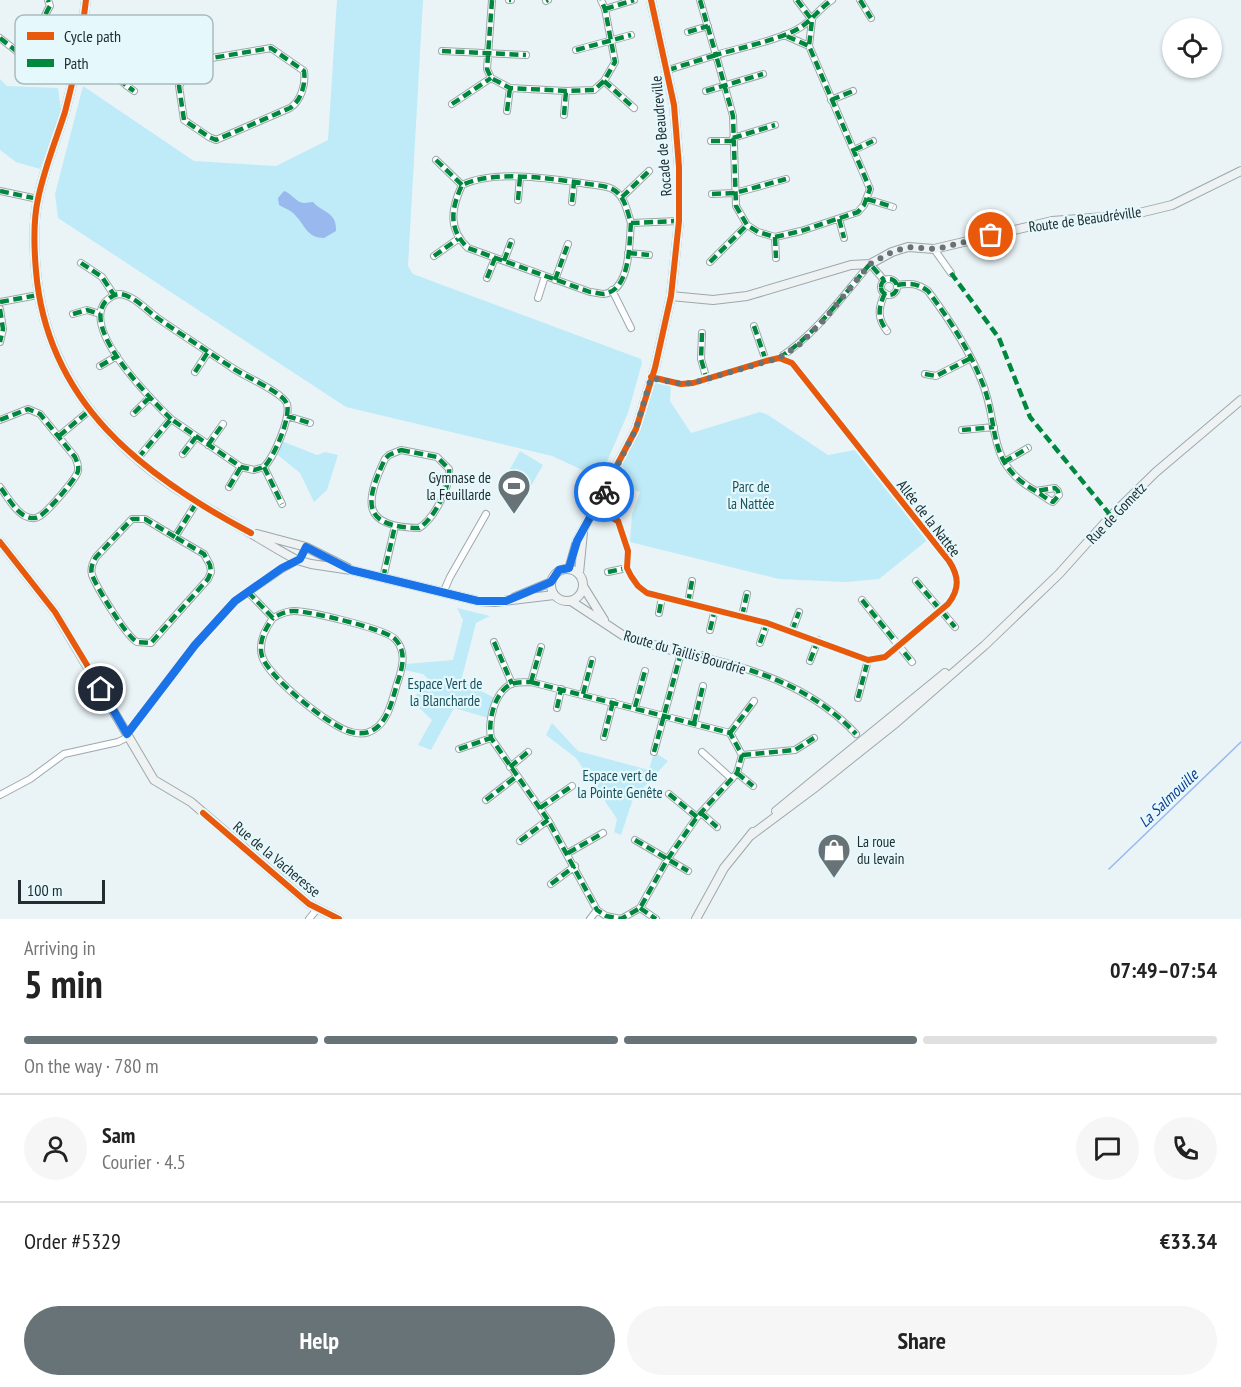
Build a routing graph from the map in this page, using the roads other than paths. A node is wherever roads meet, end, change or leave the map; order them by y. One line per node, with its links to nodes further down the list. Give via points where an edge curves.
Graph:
1 (48, 0): 13 (street, via 50,6)
2 (86, 0): 14 (street)
3 (492, 0): 27 (street)
4 (601, 0): 12 (street)
5 (634, 0): 12 (street)
6 (651, 0): 31 (street, Rocade de Beaudreville)
7 (709, 0): 11 (street)
8 (797, 0): 16 (street)
9 (832, 0): 16 (street)
10 (860, 0): 15 (street)
11 (700, 1): 17 (street)
12 (605, 9): 22 (street)
13 (44, 15)
14 (84, 15)
15 (872, 18)
16 (812, 20): 20 (street); 23 (street)
17 (708, 26): 18 (street); 28 (street)
18 (688, 32)
19 (631, 35): 22 (street)
20 (784, 35): 23 (street); 28 (street)
21 (0, 38): 24 (street)
22 (611, 40): 25 (street); 34 (street, via 615,62)
23 (809, 46): 44 (street)
24 (15, 50)
25 (576, 50)
26 (442, 51): 27 (street)
27 (488, 54): 29 (street); 33 (street)
28 (716, 55): 31 (street); 38 (street)
29 (526, 56)
30 (213, 58): 37 (street, via 270,48 304,71 306,80 296,104 290,108 216,140 184,120)
31 (668, 70): 71 (street, Rocade de Beaudreville, via 679,167)
32 (763, 74): 38 (street)
33 (491, 78): 39 (street); 45 (street)
34 (604, 81): 41 (street, via 594,90); 46 (street)
35 (72, 84): 65 (street)
36 (123, 84): 40 (street)
37 (180, 84)
38 (726, 86): 42 (street); 50 (street, via 733,116)
39 (510, 88): 41 (street); 47 (street)
40 (134, 91)
41 (566, 91): 48 (street)
42 (706, 91)
43 (853, 91): 44 (street)
44 (831, 100): 53 (street)
45 (452, 104)
46 (634, 108)
47 (507, 111)
48 (564, 115)
49 (775, 125): 50 (street)
50 (733, 139): 51 (street); 62 (street)
51 (711, 141)
52 (873, 141): 53 (street)
53 (854, 150): 66 (street, via 870,189)
54 (436, 160): 60 (street)
55 (649, 171): 64 (street)
56 (1241, 171): 79 (street, Route de Beaudréville, via 1172,205 1131,215 1052,221)
57 (520, 177): 59 (street); 60 (street, via 474,179); 67 (street)
58 (786, 179): 62 (street)
59 (574, 182): 64 (street, via 611,188); 68 (street)
60 (462, 185): 76 (street, via 455,201 453,227)
61 (0, 191): 65 (street)
62 (735, 193): 63 (street); 73 (street, via 736,206)
63 (712, 194)
64 (622, 197): 72 (street)
65 (38, 199): 97 (street)
66 (867, 199): 69 (street); 70 (street, via 858,212)
67 (518, 200)
68 (572, 202)
69 (892, 207)
70 (839, 219): 74 (street); 75 (street)
71 (679, 221): 72 (street); 99 (street, Rocade de Beaudreville)
72 (631, 223): 80 (street)
73 (747, 225): 74 (street); 86 (street)
74 (775, 237): 84 (street)
75 (844, 238)
76 (458, 239): 82 (street); 83 (street, via 468,248)
77 (511, 242): 85 (street)
78 (568, 244): 92 (street)
79 (934, 249): 88 (street, Route de Beaudréville, via 903,248); 89 (street)
80 (628, 253): 81 (street); 95 (street, via 620,285)
81 (649, 255)
82 (434, 256)
83 (495, 258): 85 (street); 91 (street)
84 (776, 258)
85 (504, 261): 90 (street)
86 (710, 262)
87 (81, 263): 98 (street, via 102,277)
88 (870, 264): 93 (street); 99 (street, via 852,265 747,296 713,300); 112 (street, via 823,321)
89 (951, 273)
90 (545, 276): 92 (street); 100 (street)
91 (487, 278)
92 (555, 280): 95 (street, via 590,292 604,294)
93 (885, 280): 94 (street, via 892,279); 96 (street, via 881,287)
94 (897, 285): 96 (street, via 897,291); 113 (street, via 910,283 928,291)
95 (612, 290): 106 (street)
96 (885, 293): 107 (street, via 879,313)
97 (38, 295): 101 (street); 122 (street, via 57,356)
98 (114, 295): 104 (street, via 104,303); 110 (street, via 136,301)
99 (671, 296): 118 (street, Rocade de Beaudreville)
100 (538, 298)
101 (0, 302)
102 (0, 309): 109 (street)
103 (73, 314): 104 (street, via 87,310)
104 (100, 314): 111 (street)
105 (754, 326): 114 (street)
106 (631, 328)
107 (887, 331)
108 (702, 333): 119 (street, via 701,359)
109 (0, 342)
110 (208, 352): 116 (street); 124 (street, via 280,395 287,404)
111 (117, 356): 115 (street); 120 (street)
112 (779, 358): 114 (street); 176 (street, Allée de la Nattée, via 792,363 955,570 958,579 954,597)
113 (971, 358): 117 (street, via 936,376); 129 (street, via 990,403)
114 (765, 361): 119 (street)
115 (100, 366)
116 (195, 372)
117 (925, 374)
118 (651, 378): 119 (street, via 681,384); 145 (street, Rocade de Beaudreville, via 636,429)
119 (707, 380)
120 (150, 397): 123 (street); 125 (street)
121 (1241, 400): 248 (street, Rue de Gometz, via 1156,472 985,645 926,697 750,836 724,868)
122 (89, 411): 131 (street); 136 (street)
123 (134, 413)
124 (287, 416): 127 (street); 138 (street, via 277,447)
125 (171, 419): 132 (street); 136 (street)
126 (0, 420): 131 (street, via 28,409 40,414)
127 (310, 423)
128 (223, 424): 133 (street)
129 (994, 427): 130 (street); 137 (street, via 996,445)
130 (962, 430)
131 (59, 436): 140 (street, via 78,463 77,475 45,513 25,516)
132 (196, 437): 133 (street); 135 (street)
133 (208, 445): 139 (street)
134 (1028, 448): 137 (street)
135 (183, 454)
136 (138, 458): 143 (street)
137 (1004, 462): 142 (street, via 1026,486)
138 (264, 467): 139 (street); 144 (street)
139 (241, 468): 141 (street)
140 (0, 487)
141 (229, 487)
142 (1036, 491)
143 (197, 502): 149 (street); 150 (street)
144 (282, 504)
145 (595, 509): 148 (street, Rocade de Beaudreville); 157 (street, via 618,521 628,552)
146 (486, 514): 167 (street)
147 (395, 526): 147 (street, via 375,517 371,508 385,459 400,450 437,457 449,468 449,483 428,520 419,528); 161 (street)
148 (584, 530): 156 (street, Rocade de Beaudreville); 160 (street, Rocade de Beaudreville)
149 (250, 533): 152 (street); 153 (street)
150 (175, 537): 150 (street, via 204,554 211,572 157,638 151,643 137,642 131,639 92,576 93,563 132,519 145,519)
151 (0, 542): 211 (street, Rue de la Vacheresse, via 55,612)
152 (306, 547): 154 (street); 158 (street)
153 (283, 553): 154 (street); 155 (street)
154 (297, 560): 155 (street); 158 (street)
155 (282, 568): 166 (street)
156 (569, 568): 160 (street); 164 (street, via 555,573)
157 (627, 568): 159 (street); 170 (street, via 638,586)
158 (351, 570): 161 (street)
159 (608, 572)
160 (579, 573): 165 (street)
161 (383, 578): 167 (street)
162 (692, 581): 174 (street)
163 (916, 581): 176 (street)
164 (551, 582): 169 (street); 172 (street)
165 (583, 586): 173 (street, via 579,596); 181 (street, Route du Taillis Bourdrie)
166 (248, 592): 180 (street); 211 (street, via 195,645)
167 (443, 593): 172 (street, via 478,601)
168 (747, 594): 179 (street)
169 (554, 595): 172 (street); 173 (street)
170 (662, 597): 174 (street); 178 (street)
171 (862, 600): 189 (street)
172 (506, 601)
173 (571, 601): 181 (street, Route du Taillis Bourdrie)
174 (688, 603): 175 (street)
175 (715, 609): 179 (street); 184 (street)
176 (941, 611): 183 (street); 189 (street, Allée de la Nattée)
177 (799, 612): 185 (street)
178 (659, 613)
179 (742, 616): 182 (street)
180 (273, 618): 180 (street, via 296,611 379,630 395,639 403,665 380,725 373,731 357,734 342,729 316,712 276,676 266,664 261,648 262,637)
181 (605, 623): 191 (street, Route du Taillis Bourdrie, via 624,636)
182 (767, 623): 185 (street); 188 (street)
183 (955, 627)
184 (710, 630)
185 (792, 631): 186 (street)
186 (818, 640): 193 (street); 194 (street)
187 (494, 642): 198 (street)
188 (760, 644)
189 (899, 645): 193 (street, Allée de la Nattée, via 885,657); 195 (street)
190 (541, 647): 197 (street)
191 (681, 653): 207 (street); 210 (street, Route du Taillis Bourdrie, via 708,656 786,683 817,700)
192 (592, 660): 201 (street)
193 (868, 660): 202 (street)
194 (810, 661)
195 (912, 662)
196 (645, 670): 205 (street)
197 (531, 682): 198 (street); 200 (street)
198 (512, 684): 213 (street, via 497,699)
199 (703, 686): 208 (street)
200 (561, 688): 201 (street); 206 (street)
201 (583, 694): 204 (street)
202 (858, 698)
203 (754, 701): 209 (street)
204 (613, 702): 205 (street); 212 (street)
205 (634, 707): 207 (street)
206 (556, 708)
207 (664, 714): 208 (street); 217 (street)
208 (694, 723): 209 (street)
209 (730, 732): 219 (street)
210 (856, 734)
211 (127, 735): 226 (street, via 118,742 64,754); 240 (street, Rue de la Vacheresse, via 154,780 191,802)
212 (604, 737)
213 (491, 738): 215 (street); 220 (street)
214 (814, 738): 219 (street, via 795,750)
215 (459, 749)
216 (528, 752): 220 (street)
217 (654, 752)
218 (702, 752): 222 (street)
219 (742, 755): 222 (street)
220 (510, 767): 221 (street)
221 (517, 776): 227 (street); 228 (street)
222 (735, 776): 224 (street); 229 (street)
223 (572, 786): 228 (street)
224 (753, 786)
225 (669, 794): 229 (street)
226 (0, 795)
227 (486, 800)
228 (540, 808): 230 (street)
229 (699, 815): 231 (street); 236 (street)
230 (548, 820): 234 (street); 235 (street)
231 (717, 828)
232 (603, 833): 235 (street)
233 (635, 840): 236 (street)
234 (520, 841)
235 (568, 853): 237 (street)
236 (667, 860): 238 (street); 241 (street)
237 (575, 866): 239 (street); 242 (street)
238 (688, 871)
239 (551, 884)
240 (318, 908): 243 (street); 244 (street, Rue de la Vacheresse)
241 (640, 908): 246 (street); 247 (street)
242 (597, 910): 245 (street); 246 (street)
243 (309, 919)
244 (339, 919)
245 (590, 919)
246 (621, 919)
247 (656, 919)
248 (696, 919)

